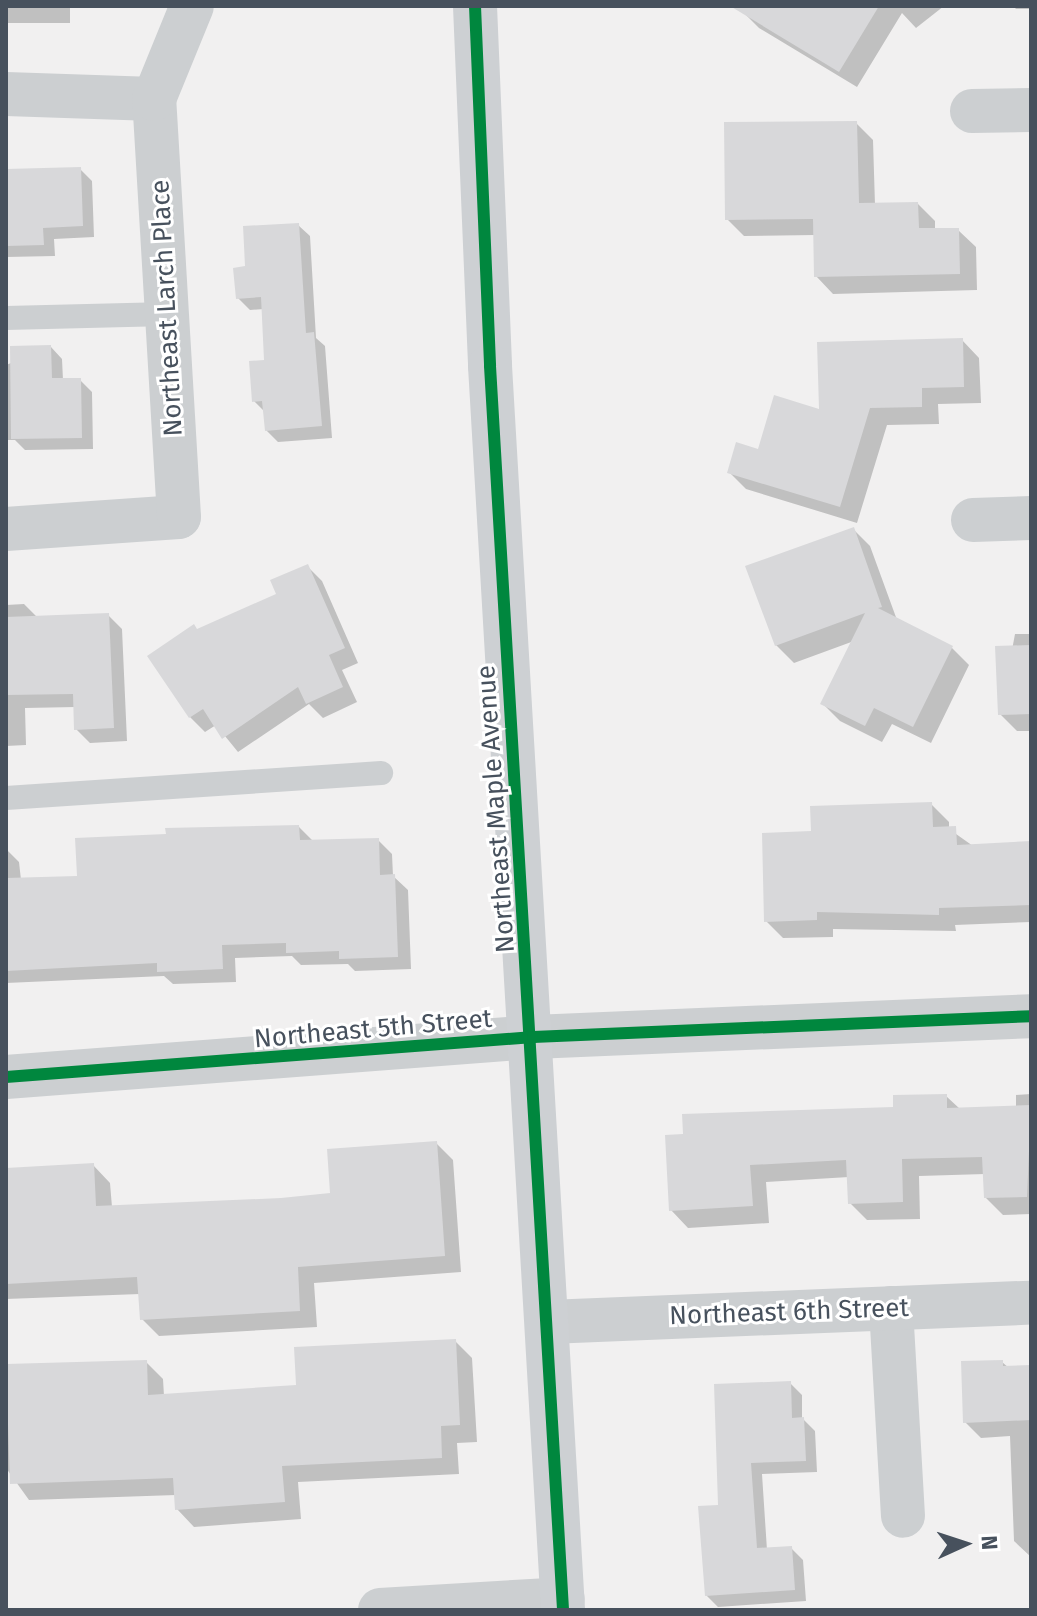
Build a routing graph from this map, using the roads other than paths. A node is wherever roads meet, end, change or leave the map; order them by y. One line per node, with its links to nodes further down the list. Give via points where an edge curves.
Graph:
1 (192, 6): 4 (street)
2 (475, 6): 15 (main road, Northeast Maple Avenue, via 491,381)
3 (6, 94): 4 (street)
4 (154, 99): 7 (street, Northeast Larch Place)
5 (1031, 110): 6 (street)
6 (972, 111)
7 (168, 314): 8 (lane); 11 (street, Northeast Larch Place, via 179,517)
8 (6, 318)
9 (1031, 518): 10 (street)
10 (973, 520)
11 (6, 529)
12 (381, 773): 13 (lane)
13 (6, 798)
14 (1031, 1016): 15 (street, Northeast 5th Street)
15 (533, 1037): 16 (street, Northeast 5th Street); 19 (main road, Northeast Maple Avenue)
16 (6, 1077)
17 (1031, 1303): 18 (street, Northeast 6th Street)
18 (891, 1308): 19 (street, Northeast 6th Street); 20 (street)
19 (548, 1322): 21 (main road, Northeast Maple Avenue)
20 (903, 1516)
21 (563, 1604): 22 (street)
22 (380, 1610)

